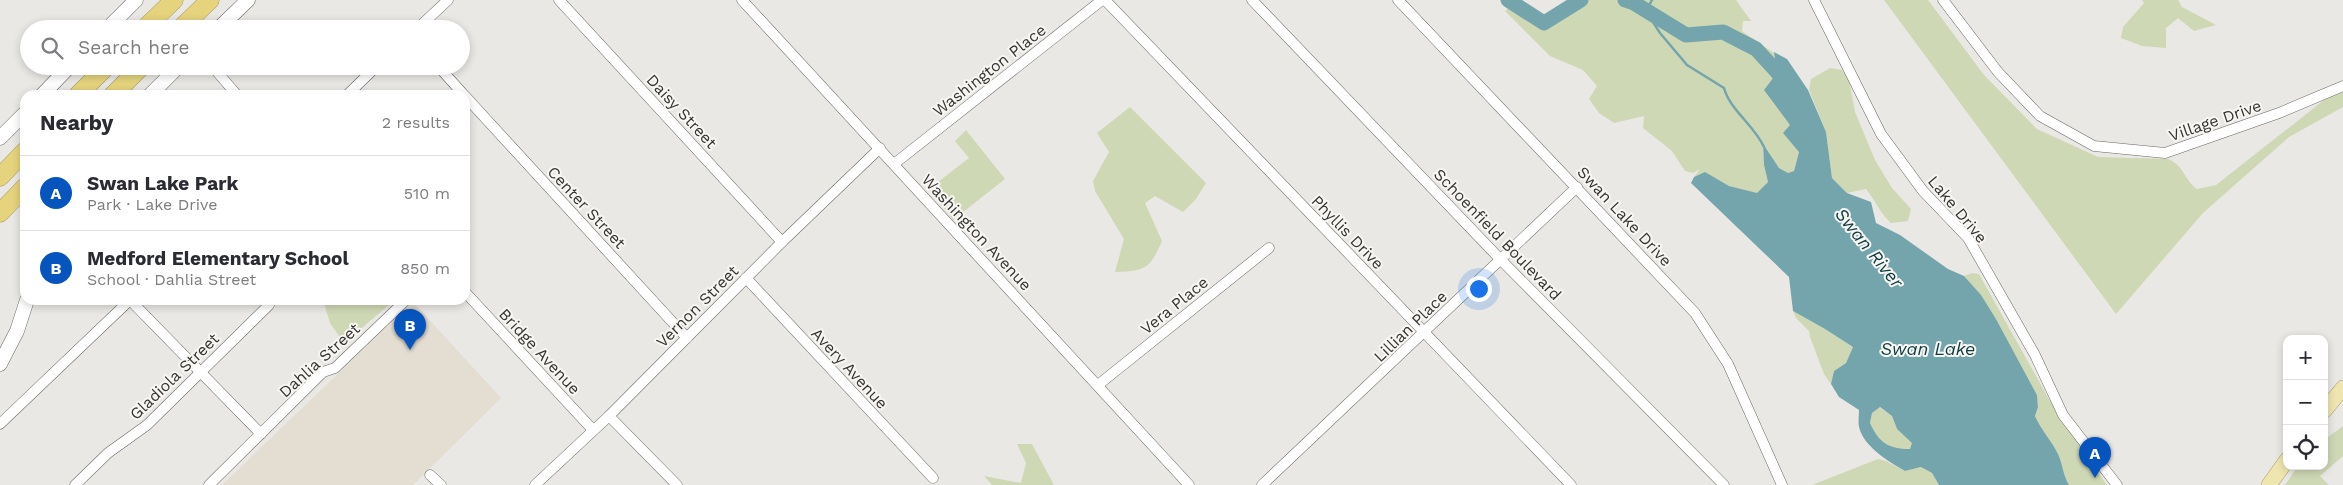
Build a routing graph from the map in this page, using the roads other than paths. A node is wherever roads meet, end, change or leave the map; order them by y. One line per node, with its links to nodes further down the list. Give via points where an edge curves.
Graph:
1 (136, 0): 13 (main road)
2 (174, 0): 14 (highway)
3 (210, 0): 15 (highway)
4 (248, 0): 16 (main road)
5 (448, 0): 17 (street)
6 (559, 0): 43 (street, Daisy Street)
7 (742, 0): 36 (street, Washington Avenue)
8 (1103, 0): 38 (street, Washington Place); 53 (street, Phyllis Drive)
9 (1252, 0): 45 (street, Schoenfield Boulevard)
10 (1398, 0): 40 (street, Swan Lake Drive)
11 (1814, 0): 77 (street, Lake Drive, via 1881,134 1923,191 1968,238 2036,355 2063,415)
12 (1943, 0): 25 (street, Village Drive, via 1998,72 2040,116 2094,146 2165,153 2279,113)
13 (116, 20)
14 (153, 20)
15 (189, 20)
16 (227, 20)
17 (427, 20)
18 (61, 75): 26 (main road)
19 (98, 75): 27 (highway)
20 (133, 75): 28 (highway)
21 (170, 75): 29 (main road)
22 (220, 75): 30 (street)
23 (368, 75): 31 (street)
24 (446, 75): 32 (street, Center Street)
25 (2343, 86)
26 (47, 90)
27 (83, 90)
28 (118, 90)
29 (155, 90)
30 (233, 90)
31 (352, 90)
32 (459, 90)
33 (470, 103): 54 (street, Center Street)
34 (20, 117): 35 (main road)
35 (0, 138)
36 (880, 148): 38 (street, Washington Avenue); 43 (street, Vernon Street)
37 (20, 156): 39 (highway)
38 (894, 164): 57 (street, Washington Avenue)
39 (0, 177)
40 (1577, 187): 45 (street, Lillian Place); 76 (street, Swan Lake Drive, via 1696,313 1711,334 1728,364)
41 (20, 192): 42 (highway)
42 (0, 213)
43 (782, 242): 46 (street, Vernon Street)
44 (1269, 248): 57 (street, Vera Place)
45 (1500, 259): 53 (street, Lillian Place); 75 (street, Schoenfield Boulevard)
46 (746, 278): 54 (street, Vernon Street); 66 (street, Avery Avenue)
47 (470, 297): 62 (street, Bridge Avenue)
48 (25, 305): 55 (main road, via 17,331)
49 (125, 305): 61 (street)
50 (135, 305): 56 (street)
51 (269, 305): 56 (street, Gladiola Street)
52 (401, 305): 63 (street, Dahlia Street, via 335,368 323,372)
53 (1424, 333): 73 (street, Lillian Place); 74 (street, Phyllis Drive)
54 (687, 338): 60 (street, Vernon Street)
55 (0, 364)
56 (201, 372): 63 (street); 67 (street, Gladiola Street, via 147,425 108,453)
57 (1098, 385): 72 (street, Washington Avenue)
58 (2343, 388): 59 (main road)
59 (2328, 406)
60 (609, 416): 62 (street, Vernon Street); 71 (street)
61 (0, 424)
62 (593, 430): 70 (street, Vernon Street)
63 (261, 434): 68 (street, Dahlia Street)
64 (2283, 466): 78 (main road)
65 (430, 475): 69 (street)
66 (933, 478)
67 (75, 485)
68 (209, 485)
69 (440, 485)
70 (535, 485)
71 (677, 485)
72 (1189, 485)
73 (1262, 485)
74 (1571, 485)
75 (1724, 485)
76 (1782, 485)
77 (2116, 485)
78 (2269, 485)

